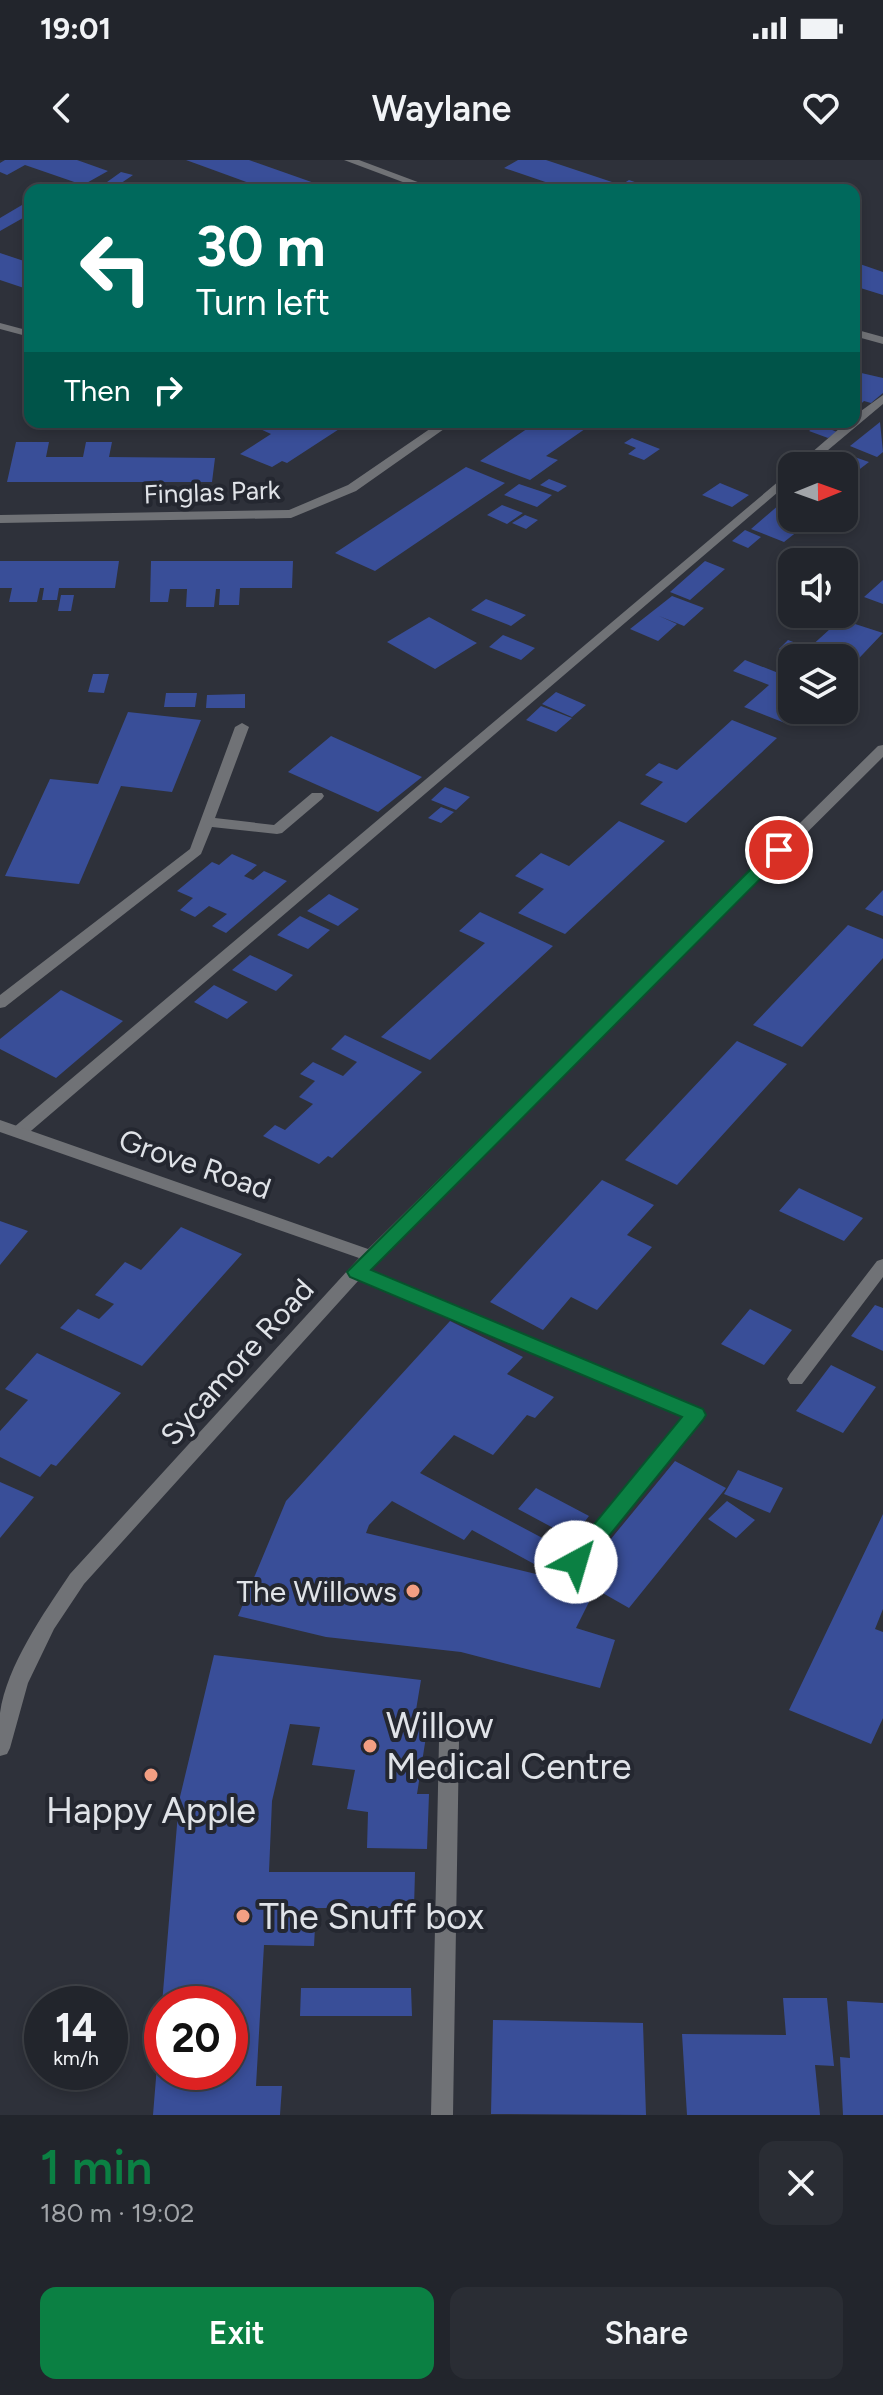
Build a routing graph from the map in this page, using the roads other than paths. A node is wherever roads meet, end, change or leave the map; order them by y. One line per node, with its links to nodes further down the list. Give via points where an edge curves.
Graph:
1 (349, 160): 2 (street)
2 (417, 184)
3 (0, 326): 4 (street)
4 (24, 332)
5 (860, 334): 6 (street)
6 (883, 341)
7 (883, 398): 8 (street)
8 (860, 417)
9 (439, 428): 13 (street, Finglas Park, via 352,488 291,514)
10 (847, 428): 11 (street)
11 (819, 452)
12 (778, 486): 20 (street)
13 (0, 519)
14 (242, 727): 17 (street)
15 (883, 749): 21 (street, Sycamore Road)
16 (317, 796): 17 (street, via 277,830)
17 (208, 822): 18 (street, via 196,851)
18 (0, 1003)
19 (0, 1126): 20 (street, Grove Road)
20 (19, 1132): 21 (street, Grove Road)
21 (371, 1256): 23 (street, Sycamore Road)
22 (883, 1265): 24 (street)
23 (357, 1272): 25 (street, via 696,1415); 27 (street, Sycamore Road, via 77,1579 18,1683)
24 (796, 1379)
25 (576, 1562)
26 (449, 1741): 28 (street)
27 (0, 1748)
28 (442, 2115)

